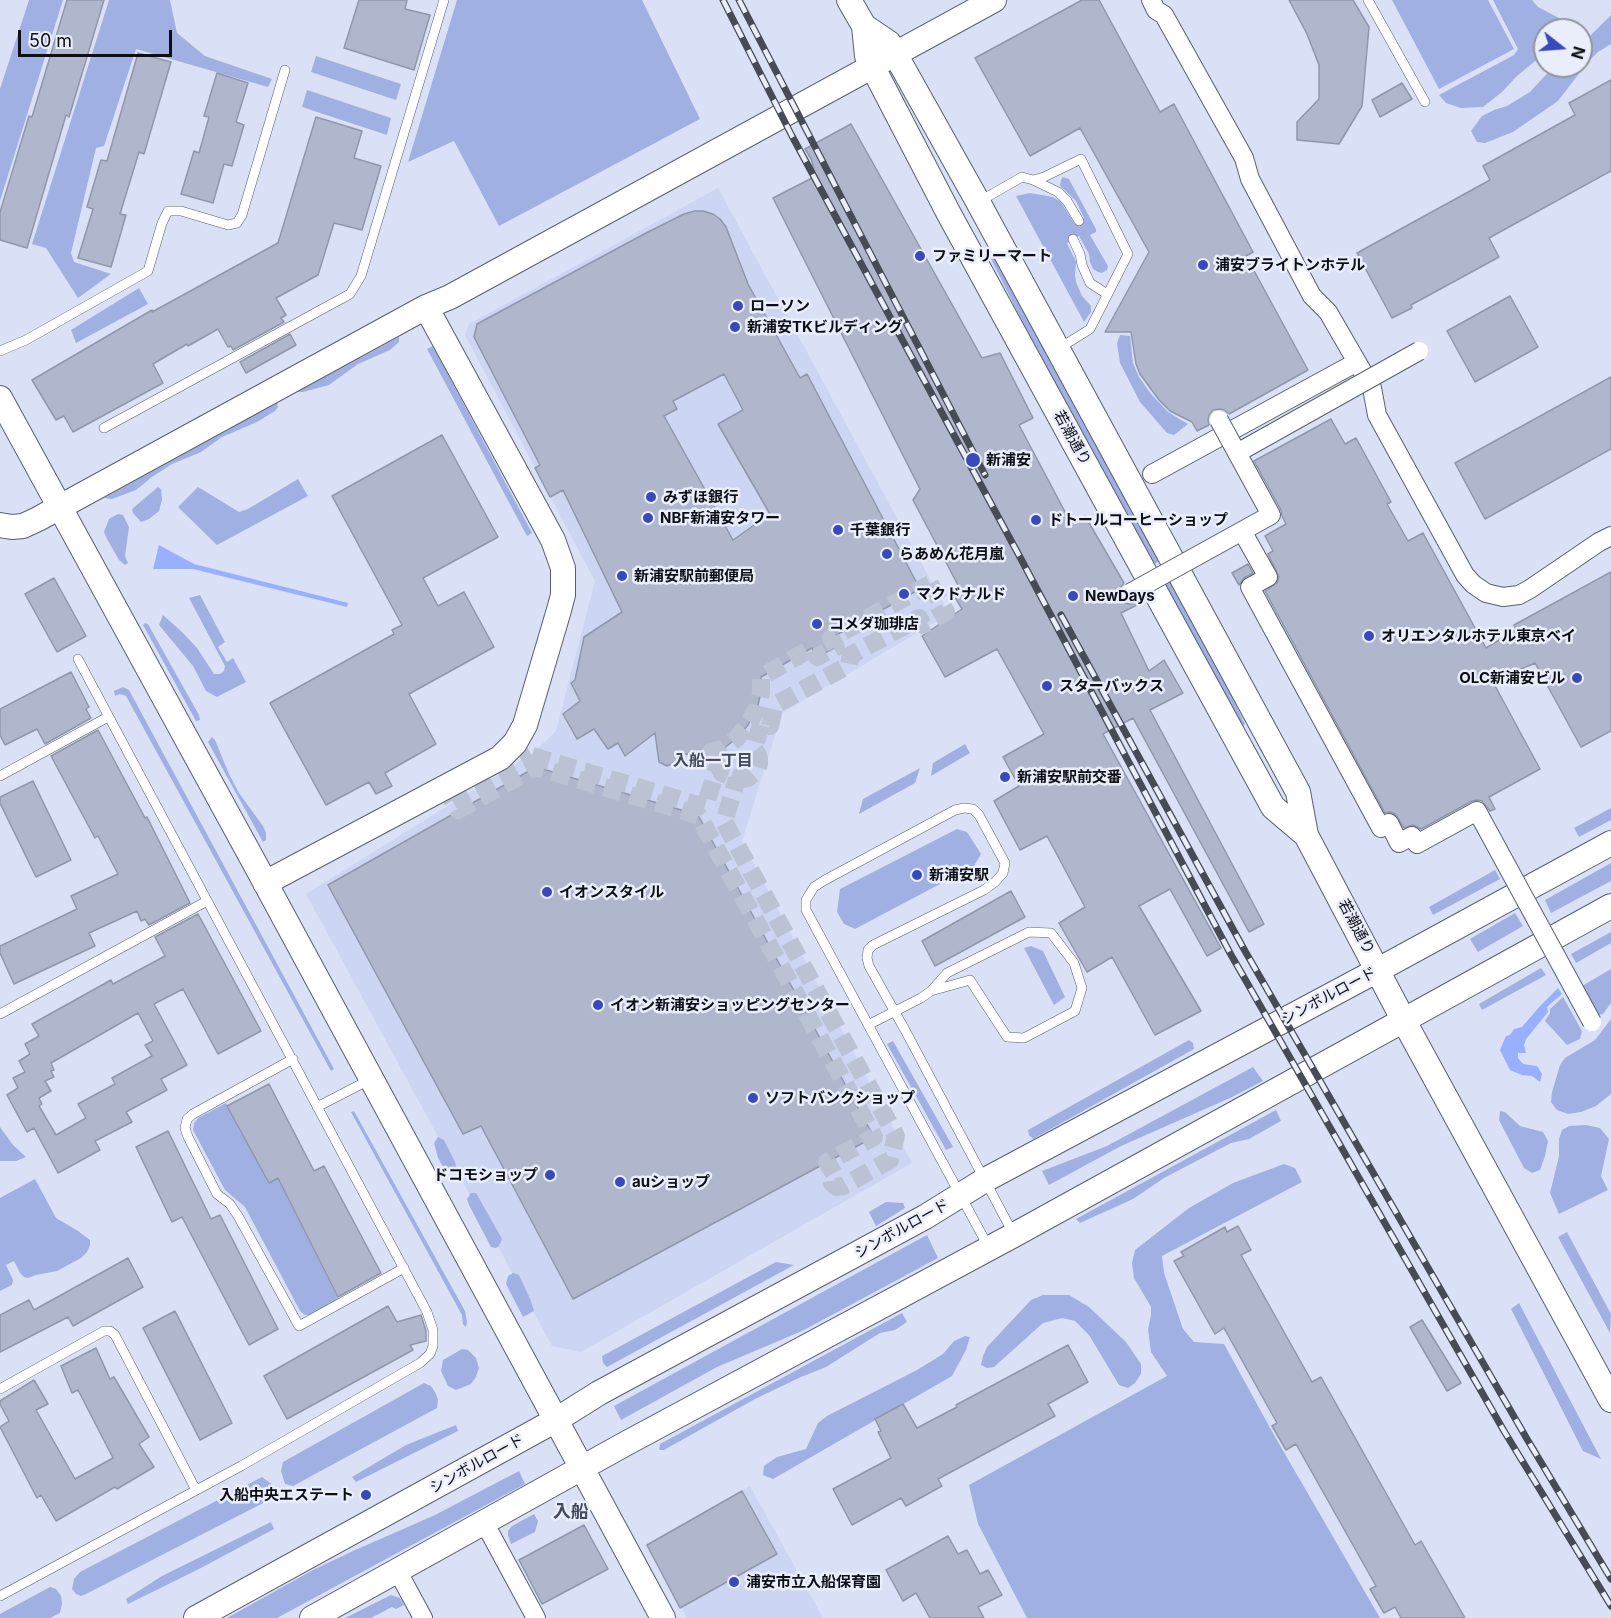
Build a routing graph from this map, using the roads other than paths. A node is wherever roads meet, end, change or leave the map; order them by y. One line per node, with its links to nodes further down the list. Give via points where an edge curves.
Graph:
1 (444, 0): 23 (lane, via 361,276 350,294)
2 (849, 0): 6 (street, 若潮通り)
3 (994, 0): 7 (street)
4 (1150, 0): 20 (street, via 1164,15 1244,158 1250,179 1312,296 1328,312)
5 (1368, 0): 10 (lane)
6 (864, 26): 7 (street, 若潮通り, via 889,43); 8 (street, 若潮通り, via 867,56)
7 (896, 54): 8 (street); 12 (street, 若潮通り)
8 (873, 67): 16 (street); 34 (street, 若潮通り, via 1273,807)
9 (285, 70): 18 (lane, via 237,223 228,225 168,211 148,271)
10 (1425, 102)
11 (1033, 180): 12 (lane, via 1022,177); 13 (lane, via 1058,192); 15 (lane, via 1080,159 1128,254)
12 (978, 202): 17 (street, 若潮通り)
13 (1079, 221)
14 (1073, 239): 15 (lane, via 1090,282)
15 (1107, 294): 17 (lane, via 1090,329)
16 (426, 307): 26 (street); 36 (street, via 553,540 563,568 559,610 525,725 500,758)
17 (1058, 349): 34 (street, 若潮通り, via 1298,792)
18 (0, 351)
19 (1419, 351): 24 (street, bridge)
20 (1357, 362): 25 (street); 29 (street, via 1372,388 1377,415 1465,575 1486,593 1519,595)
21 (0, 398): 26 (street)
22 (1219, 420): 24 (street, bridge)
23 (104, 428)
24 (1237, 453): 28 (street, bridge, via 1272,515)
25 (1152, 474)
26 (60, 507): 27 (street, via 23,526); 36 (street)
27 (0, 525)
28 (1242, 531): 30 (street, bridge); 44 (street, bridge, via 1268,577 1250,587 1381,828 1389,823 1400,843 1412,836 1417,844 1477,811)
29 (1611, 536)
30 (1130, 593)
31 (78, 659): 32 (lane)
32 (108, 717): 33 (lane); 37 (lane)
33 (0, 776)
34 (1306, 835): 39 (street, 若潮通り)
35 (1611, 843): 39 (street, シンボルロード)
36 (265, 883): 47 (street)
37 (207, 901): 42 (lane); 46 (lane)
38 (1611, 906): 43 (street)
39 (1378, 970): 43 (street, 若潮通り); 49 (street, シンボルロード)
40 (931, 991): 40 (lane, via 947,973 1029,932 1051,933 1074,963 1082,988 1075,1011 1024,1038 1007,1037 970,980); 41 (lane)
41 (894, 1012): 45 (lane); 45 (lane, via 869,966 868,950 984,890 1003,873 1005,863 973,809 955,810 825,880 814,887 806,900 806,910); 49 (lane)
42 (0, 1014)
43 (1404, 1021): 51 (street); 55 (street, 若潮通り, via 1601,1373)
44 (1592, 1022)
45 (868, 1025): 50 (lane)
46 (293, 1059): 48 (lane); 53 (lane, via 187,1119 188,1137 217,1194 238,1216 299,1326)
47 (371, 1079): 48 (lane); 56 (street)
48 (317, 1107): 53 (lane)
49 (985, 1180): 50 (street, シンボルロード); 51 (lane)
50 (960, 1197): 52 (lane); 56 (street, シンボルロード)
51 (1014, 1235): 52 (street)
52 (989, 1248): 57 (street)
53 (404, 1268): 58 (lane, via 433,1330 430,1354)
54 (0, 1389): 58 (lane, via 110,1331)
55 (1611, 1400)
56 (556, 1420): 57 (street); 62 (street, シンボルロード)
57 (582, 1468): 59 (street); 66 (street)
58 (196, 1490): 61 (lane)
59 (484, 1522): 60 (street); 65 (street)
60 (397, 1570): 63 (street); 64 (street)
61 (0, 1596)
62 (196, 1618)
63 (312, 1618)
64 (423, 1618)
65 (536, 1618)
66 (663, 1618)

